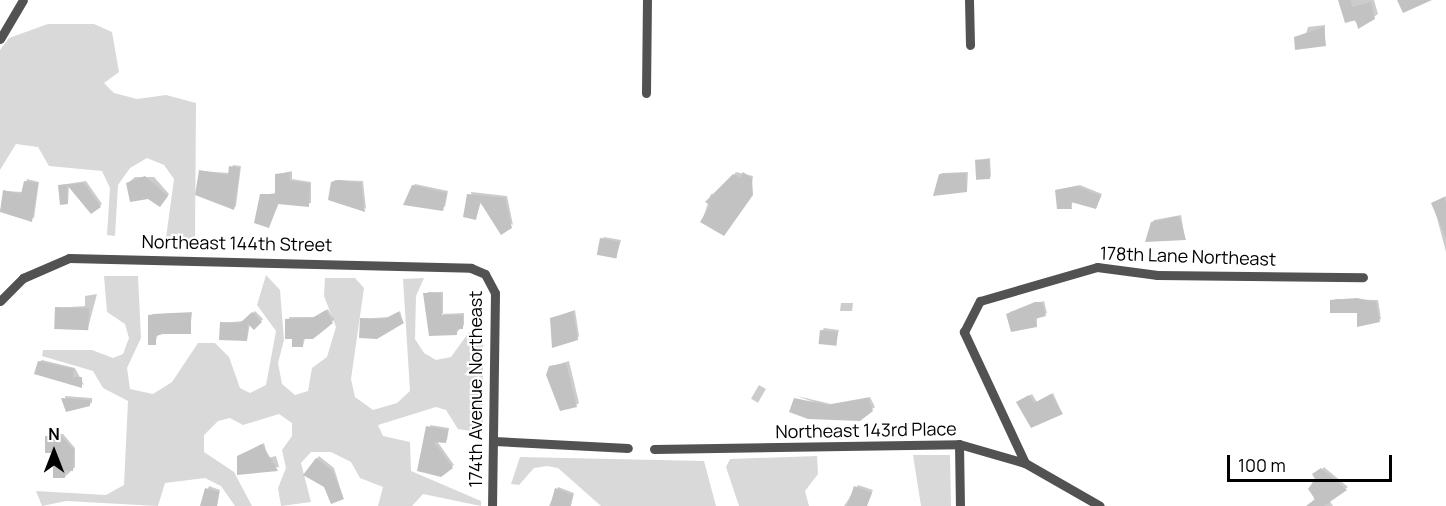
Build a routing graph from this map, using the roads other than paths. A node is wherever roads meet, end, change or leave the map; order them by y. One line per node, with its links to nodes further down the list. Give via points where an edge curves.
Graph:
1 (24, 0): 4 (street)
2 (647, 0): 6 (street)
3 (969, 0): 5 (street)
4 (0, 39)
5 (970, 45)
6 (646, 93)
7 (485, 274): 9 (street, Northeast 144th Street, via 458,264 69,258 23,278); 10 (street, 174th Avenue Northeast, via 495,294)
8 (1363, 277): 14 (street, 178th Lane Northeast, via 1156,275 1097,267 981,301 964,332)
9 (0, 301)
10 (494, 441): 12 (street); 15 (street, 174th Avenue Northeast)
11 (959, 444): 13 (street, Northeast 143rd Place); 14 (street, Northeast 143rd Place); 16 (street)
12 (628, 448)
13 (654, 449)
14 (1025, 463): 17 (street, Northeast 143rd Place)
15 (492, 506)
16 (960, 506)
17 (1100, 506)

